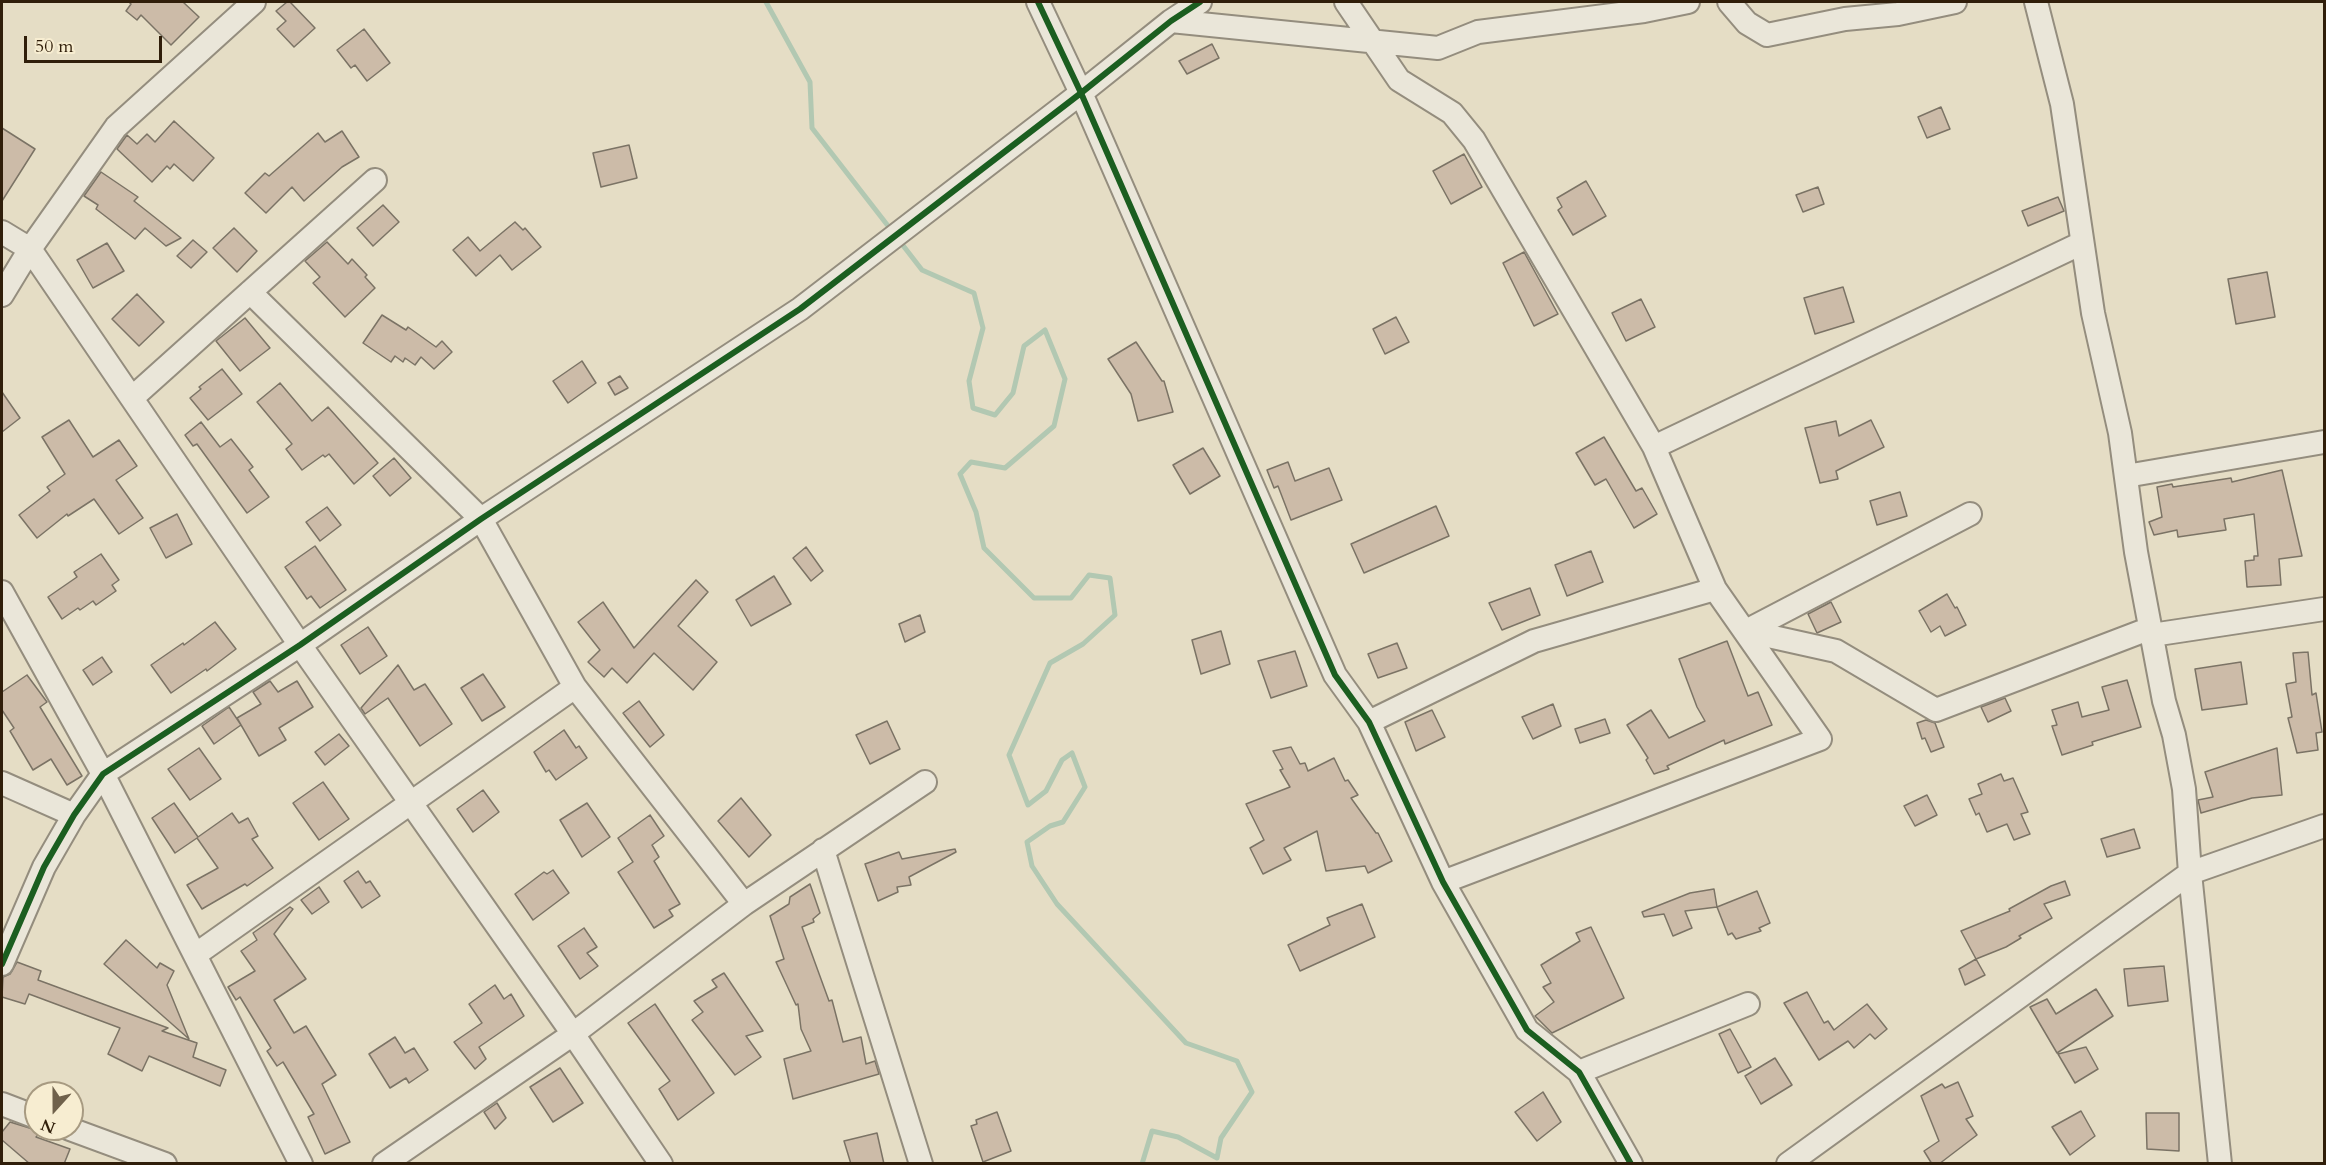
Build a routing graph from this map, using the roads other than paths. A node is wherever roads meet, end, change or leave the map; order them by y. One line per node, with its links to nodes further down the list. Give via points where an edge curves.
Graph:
1 (254, 2): 15 (street, via 116,127)
2 (1038, 2): 11 (street)
3 (1200, 2): 9 (street)
4 (1346, 2): 10 (street)
5 (1688, 2): 10 (street, via 1478,32 1438,48)
6 (1729, 2): 7 (street, via 1747,23 1767,35)
7 (1954, 2)
8 (2036, 2): 14 (street, via 2062,104)
9 (1171, 21): 10 (street); 11 (street)
10 (1373, 41): 20 (street, via 1399,80 1452,113 1474,140)
11 (1081, 93): 23 (street, via 800,309); 31 (street, via 1335,675)
12 (375, 180): 16 (street)
13 (2, 232): 15 (street)
14 (2082, 243): 20 (street); 21 (street)
15 (30, 249): 17 (street); 18 (street)
16 (250, 292): 18 (street); 23 (street)
17 (2, 295)
18 (132, 398): 29 (street)
19 (2325, 442): 21 (street)
20 (1654, 447): 24 (street)
21 (2126, 476): 28 (street)
22 (1970, 514): 27 (street)
23 (481, 519): 29 (street); 30 (street)
24 (1715, 589): 27 (street); 31 (street, via 1534,641)
25 (2, 592): 32 (street)
26 (2325, 609): 28 (street)
27 (1746, 631): 28 (street, via 1836,651 1936,710); 40 (street, via 1820,739)
28 (2152, 632): 39 (street, via 2184,789)
29 (300, 645): 32 (street); 35 (street)
30 (575, 687): 35 (street); 41 (street)
31 (1370, 722): 40 (street)
32 (104, 774): 36 (street); 42 (street)
33 (925, 782): 38 (street)
34 (2, 783): 36 (street)
35 (411, 803): 42 (street); 45 (street)
36 (74, 815): 43 (street, via 44,867)
37 (2325, 826): 39 (street)
38 (824, 850): 41 (street); 54 (street)
39 (2190, 873): 56 (street); 57 (street)
40 (1443, 882): 46 (street, via 1527,1030)
41 (744, 904): 45 (street)
42 (195, 955): 51 (street)
43 (2, 964)
44 (1748, 1004): 46 (street)
45 (573, 1034): 52 (street); 53 (street)
46 (1579, 1072): 55 (street)
47 (2, 1104): 48 (street)
48 (24, 1112)
49 (84, 1134): 50 (street)
50 (165, 1164)
51 (301, 1164)
52 (384, 1164)
53 (661, 1164)
54 (921, 1164)
55 (1631, 1164)
56 (1788, 1164)
57 (2220, 1164)

